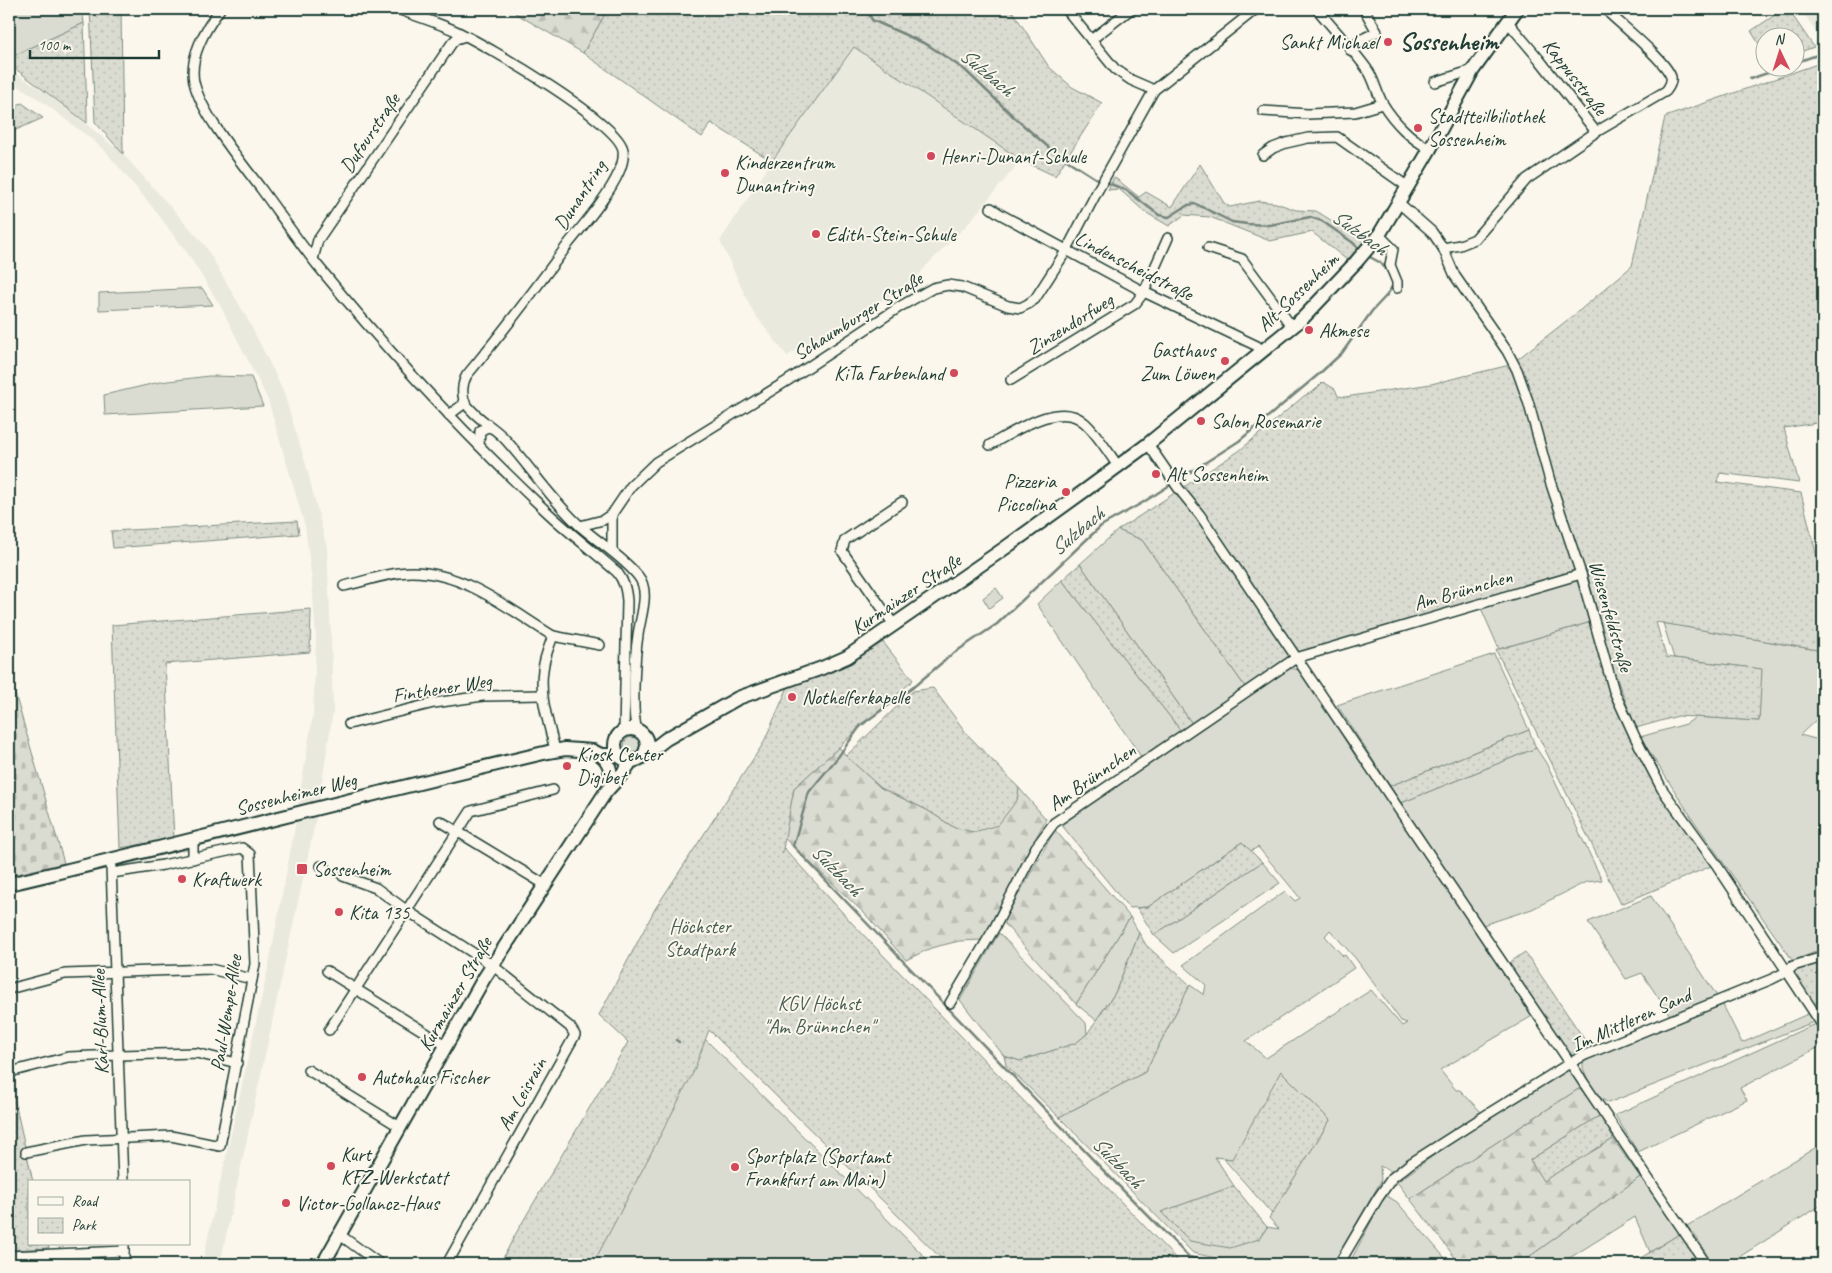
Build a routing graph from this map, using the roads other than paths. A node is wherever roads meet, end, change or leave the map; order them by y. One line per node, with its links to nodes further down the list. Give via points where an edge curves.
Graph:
1 (220, 9): 30 (street, via 199,45 194,61 193,74 199,96 223,136)
2 (398, 9): 11 (street, Dunantring)
3 (1066, 9): 12 (street)
4 (1131, 9): 12 (street)
5 (1256, 9): 16 (street, Schaumburger Straße)
6 (1317, 9): 13 (street)
7 (1364, 9): 13 (street, via 1377,32)
8 (1517, 9): 10 (main road, Alt-Sossenheim)
9 (1610, 11): 19 (street, via 1661,62 1671,77 1671,84 1666,91)
10 (1507, 21): 14 (main road, Alt-Sossenheim); 19 (street, Kappusstraße)
11 (465, 36): 30 (street, Dufourstraße, via 456,39 447,51 318,240); 36 (street, Dunantring, via 512,61 613,133 622,145 623,157 619,173 602,200 508,327 464,379)
12 (1091, 40): 16 (street, via 1115,69)
13 (1350, 50): 17 (street, via 1370,75)
14 (1473, 70): 15 (street); 20 (main road, Alt-Sossenheim)
15 (1435, 82)
16 (1154, 90): 29 (street, Schaumburger Straße)
17 (1382, 104): 18 (street, via 1355,112 1308,114); 20 (street, via 1413,139)
18 (1262, 111)
19 (1596, 132): 28 (street, via 1527,179 1475,239)
20 (1430, 149): 22 (main road, Alt-Sossenheim)
21 (1262, 155): 22 (street, via 1286,143 1337,137)
22 (1408, 187): 23 (main road, Alt-Sossenheim)
23 (1399, 203): 25 (main road, Alt-Sossenheim); 28 (street, Wiesenfeldstraße, via 1432,232)
24 (991, 208): 29 (street, Lindenscheidstraße)
25 (1379, 234): 31 (street, via 1393,249 1390,265); 33 (main road, Alt-Sossenheim)
26 (1168, 238): 32 (street)
27 (1208, 248): 33 (street, via 1242,258)
28 (1443, 248): 47 (street, Wiesenfeldstraße, via 1455,276 1507,351 1522,382)
29 (1066, 251): 32 (street, Lindenscheidstraße); 44 (street, Schaumburger Straße, via 1035,299 1020,308 948,285 932,288 900,306 656,462 631,486)
30 (313, 259): 37 (street)
31 (1398, 288)
32 (1144, 292): 34 (street, Lindenscheidstraße, via 1257,346); 35 (street, Zinzendorfweg, via 1135,304)
33 (1292, 327): 34 (main road, Alt-Sossenheim)
34 (1262, 352): 39 (main road, Alt-Sossenheim)
35 (1011, 380)
36 (465, 403): 37 (street); 38 (street)
37 (449, 415): 40 (street)
38 (492, 428): 40 (street, via 480,431); 45 (street, via 522,457)
39 (1148, 444): 42 (main road, Kurmainzer Straße); 58 (street)
40 (479, 445): 50 (street, via 546,511 617,572 625,585)
41 (990, 445): 42 (street, via 1031,422 1058,414 1071,414 1084,422)
42 (1118, 466): 53 (main road, Kurmainzer Straße)
43 (902, 502): 53 (street, via 844,540 842,551)
44 (612, 514): 45 (street); 46 (street)
45 (580, 526): 46 (street)
46 (612, 552): 49 (street, via 640,577)
47 (1581, 574): 58 (street, Am Brünnchen); 81 (street, Wiesenfeldstraße, via 1614,691 1653,772)
48 (344, 586): 54 (street, via 410,572 434,574 479,591)
49 (644, 597): 50 (street); 51 (street)
50 (627, 601): 52 (street)
51 (642, 614): 52 (street); 57 (street)
52 (626, 618): 56 (street)
53 (894, 625): 62 (main road, Kurmainzer Straße, via 836,662 738,698)
54 (553, 636): 55 (street); 59 (street, via 543,668)
55 (600, 645)
56 (626, 652): 57 (street); 61 (street)
57 (635, 656): 61 (street)
58 (1296, 658): 87 (street, Am Brünnchen, via 1054,823 1036,847 995,927); 93 (street)
59 (542, 695): 60 (street, Finthener Weg, via 483,696 434,703); 63 (street)
60 (349, 724)
61 (631, 734): 62 (main road); 64 (main road, via 647,741); 65 (main road); 66 (main road, via 615,747)
62 (666, 739): 64 (main road, Kurmainzer Straße)
63 (555, 750): 65 (main road, Sossenheimer Weg); 71 (main road, Sossenheimer Weg)
64 (646, 750): 66 (main road, via 638,759)
65 (597, 753): 66 (main road, Sossenheimer Weg); 67 (main road, via 607,761)
66 (624, 758): 67 (main road, Kurmainzer Straße, via 621,776)
67 (613, 782): 77 (main road, Kurmainzer Straße)
68 (553, 790): 70 (street, via 471,811)
69 (440, 821): 70 (street)
70 (458, 831): 77 (street); 78 (street)
71 (193, 840): 73 (street); 74 (main road, Sossenheimer Weg)
72 (250, 854): 73 (street, Sossenheimer Weg, via 242,848); 84 (street, Paul-Wempe-Allee, via 255,964)
73 (193, 859): 74 (street, Sossenheimer Weg)
74 (111, 867): 76 (main road, Sossenheimer Weg); 83 (street, Karl-Blum-Allee)
75 (343, 876): 78 (street, via 376,888)
76 (9, 884)
77 (544, 884): 80 (main road, Kurmainzer Straße)
78 (406, 910): 80 (street); 86 (street)
79 (1823, 957): 81 (street, Im Mittleren Sand, via 1793,966)
80 (492, 965): 90 (main road, Kurmainzer Straße); 106 (street, Am Leisrain, via 570,1027 575,1035)
81 (1788, 971): 88 (street, Wiesenfeldstraße); 93 (street, Im Mittleren Sand)
82 (327, 972): 86 (street)
83 (115, 973): 84 (street, via 210,969); 85 (street, via 65,974); 91 (street, Karl-Blum-Allee)
84 (252, 979): 92 (street, Paul-Wempe-Allee)
85 (9, 989)
86 (355, 989): 89 (street); 90 (street)
87 (950, 1003)
88 (1823, 1026)
89 (329, 1030)
90 (447, 1046): 96 (main road, Kurmainzer Straße)
91 (119, 1055): 92 (street, via 196,1053); 95 (street, via 68,1057); 97 (street, Karl-Blum-Allee)
92 (237, 1063): 97 (street, Paul-Wempe-Allee, via 220,1146 171,1136)
93 (1570, 1063): 107 (street, via 1392,1178); 108 (street, Im Mittleren Sand)
94 (308, 1070): 96 (street)
95 (10, 1072)
96 (400, 1127): 100 (main road, Kurmainzer Straße)
97 (120, 1138): 98 (street, via 86,1140); 99 (street, Karl-Blum-Allee)
98 (26, 1152)
99 (123, 1180)
100 (340, 1235): 104 (main road, Kurmainzer Straße); 105 (street)
101 (124, 1248): 102 (street); 103 (street)
102 (9, 1256)
103 (124, 1264)
104 (323, 1264)
105 (380, 1264)
106 (446, 1264)
107 (1339, 1264)
108 (1706, 1264)

